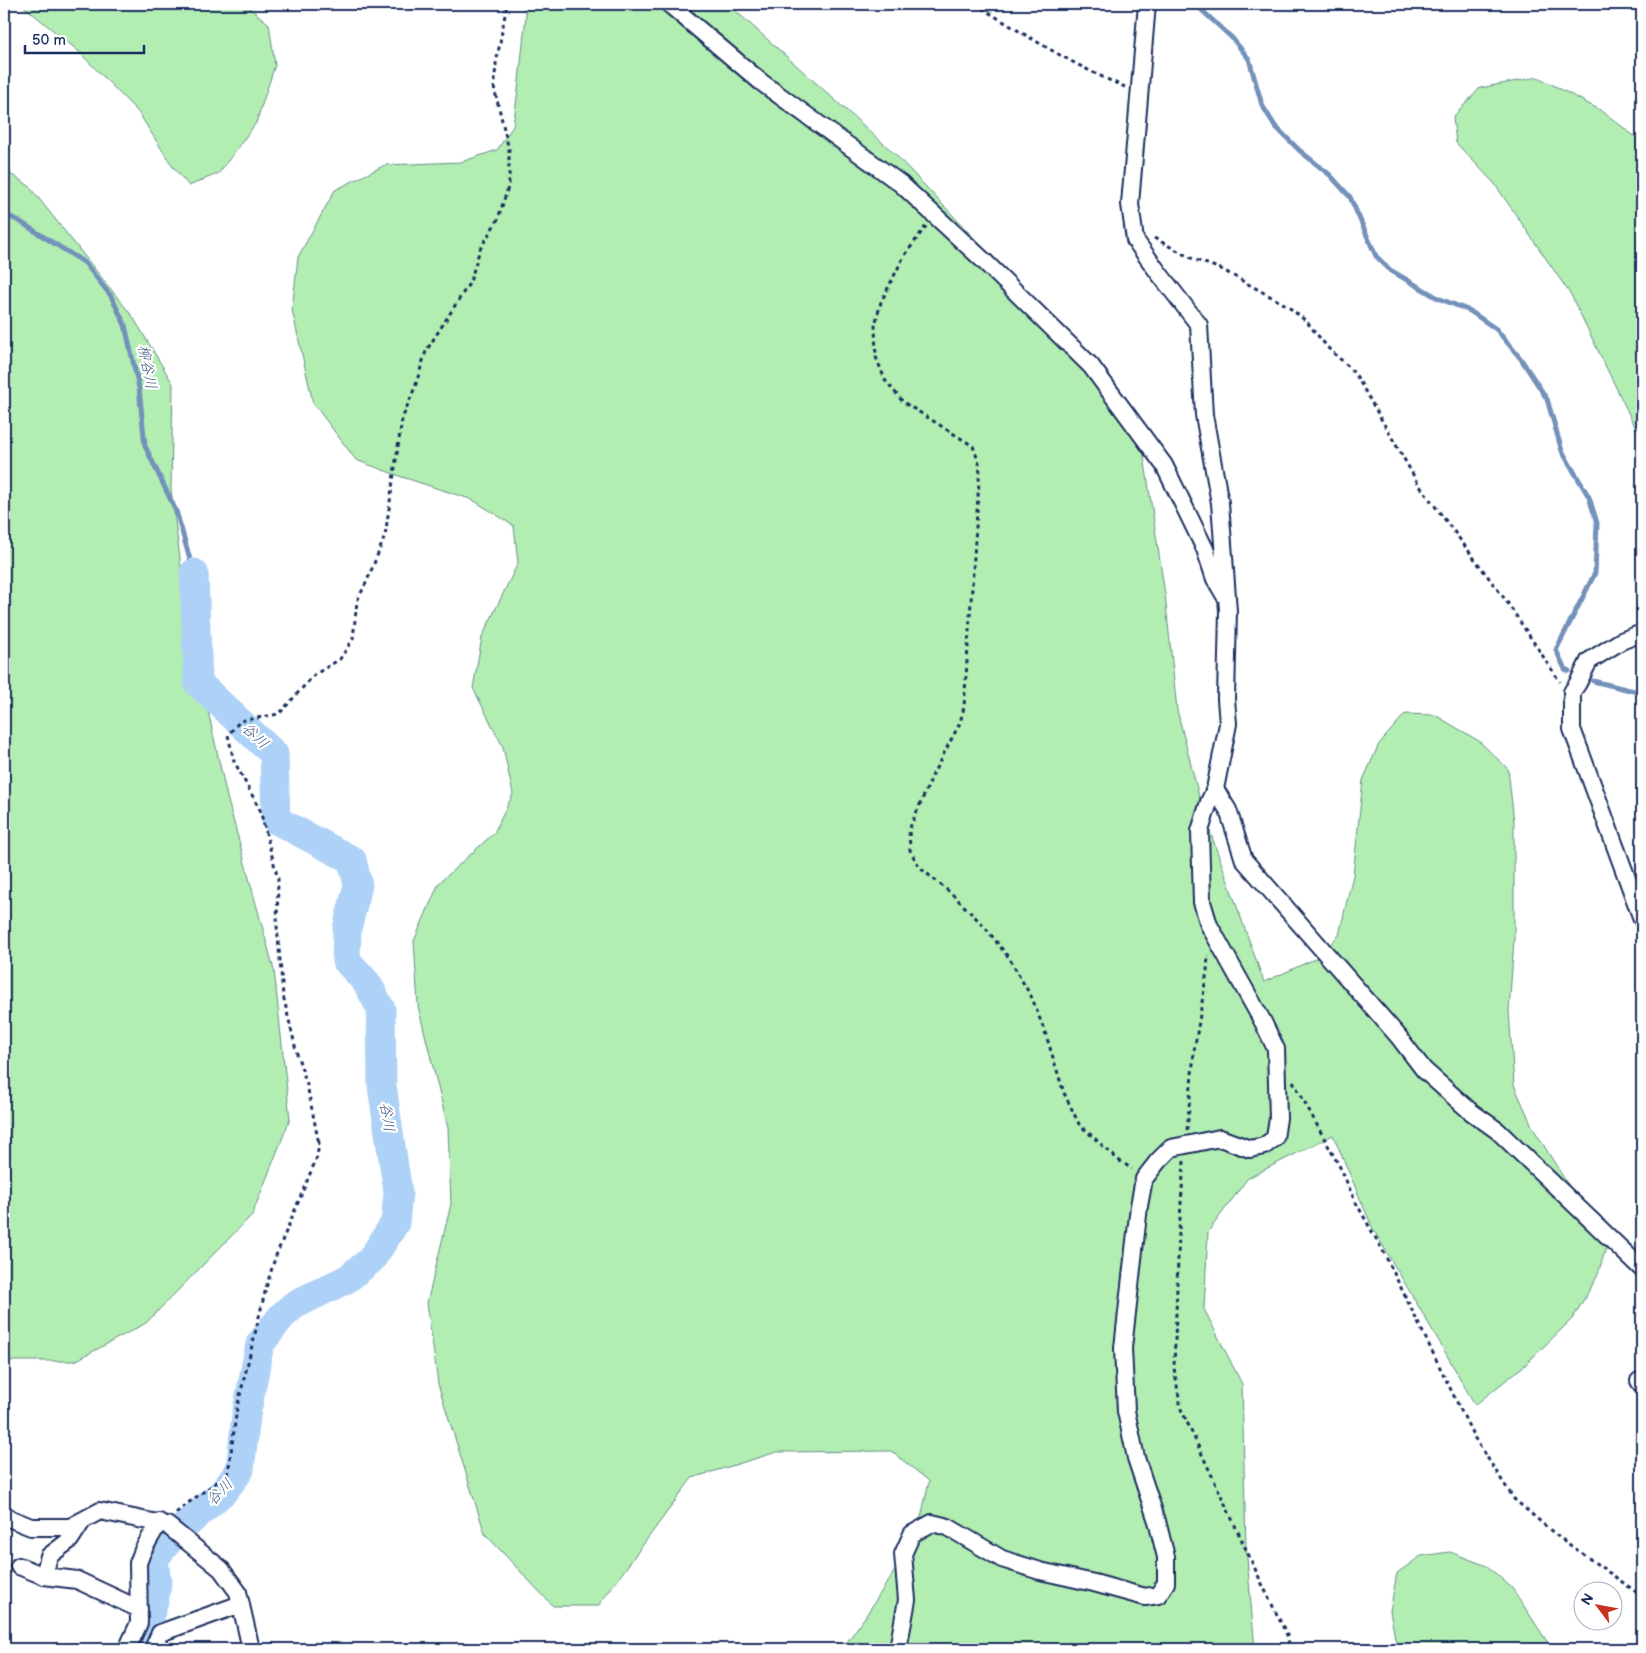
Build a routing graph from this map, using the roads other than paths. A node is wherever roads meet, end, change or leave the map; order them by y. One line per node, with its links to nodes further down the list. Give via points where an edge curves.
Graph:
1 (669, 4): 3 (street, via 761,82 901,184 1091,366 1164,465)
2 (1147, 4): 3 (street, via 1130,204 1132,227 1135,240 1199,325 1204,414 1220,502)
3 (1228, 603): 5 (street, via 1228,724)
4 (1642, 633): 6 (street, via 1621,641 1589,661 1572,692 1572,729)
5 (1215, 789): 7 (street, via 1228,810 1244,860 1424,1070 1498,1131); 18 (street, via 1200,831 1202,902 1209,925 1276,1049 1278,1118 1275,1138 1264,1146 1250,1149 1220,1138 1171,1148 1144,1179 1123,1348 1126,1411 1136,1458 1166,1557 1166,1583 1158,1595 1145,1597 1040,1571 1002,1559 948,1527 932,1523 912,1534 903,1554 907,1600)
6 (1642, 919)
7 (1642, 1269)
8 (4, 1514): 9 (street, via 31,1527 70,1527)
9 (83, 1520): 10 (street, via 100,1511); 12 (street, via 70,1540 49,1556)
10 (163, 1523): 13 (street, via 221,1569 238,1592); 14 (street, via 138,1562)
11 (19, 1566): 12 (street)
12 (44, 1576): 14 (street, via 77,1580)
13 (241, 1604): 16 (street, via 160,1633); 17 (street)
14 (139, 1608): 15 (street, via 139,1623)
15 (127, 1649)
16 (153, 1649)
17 (251, 1649)
18 (898, 1649)

